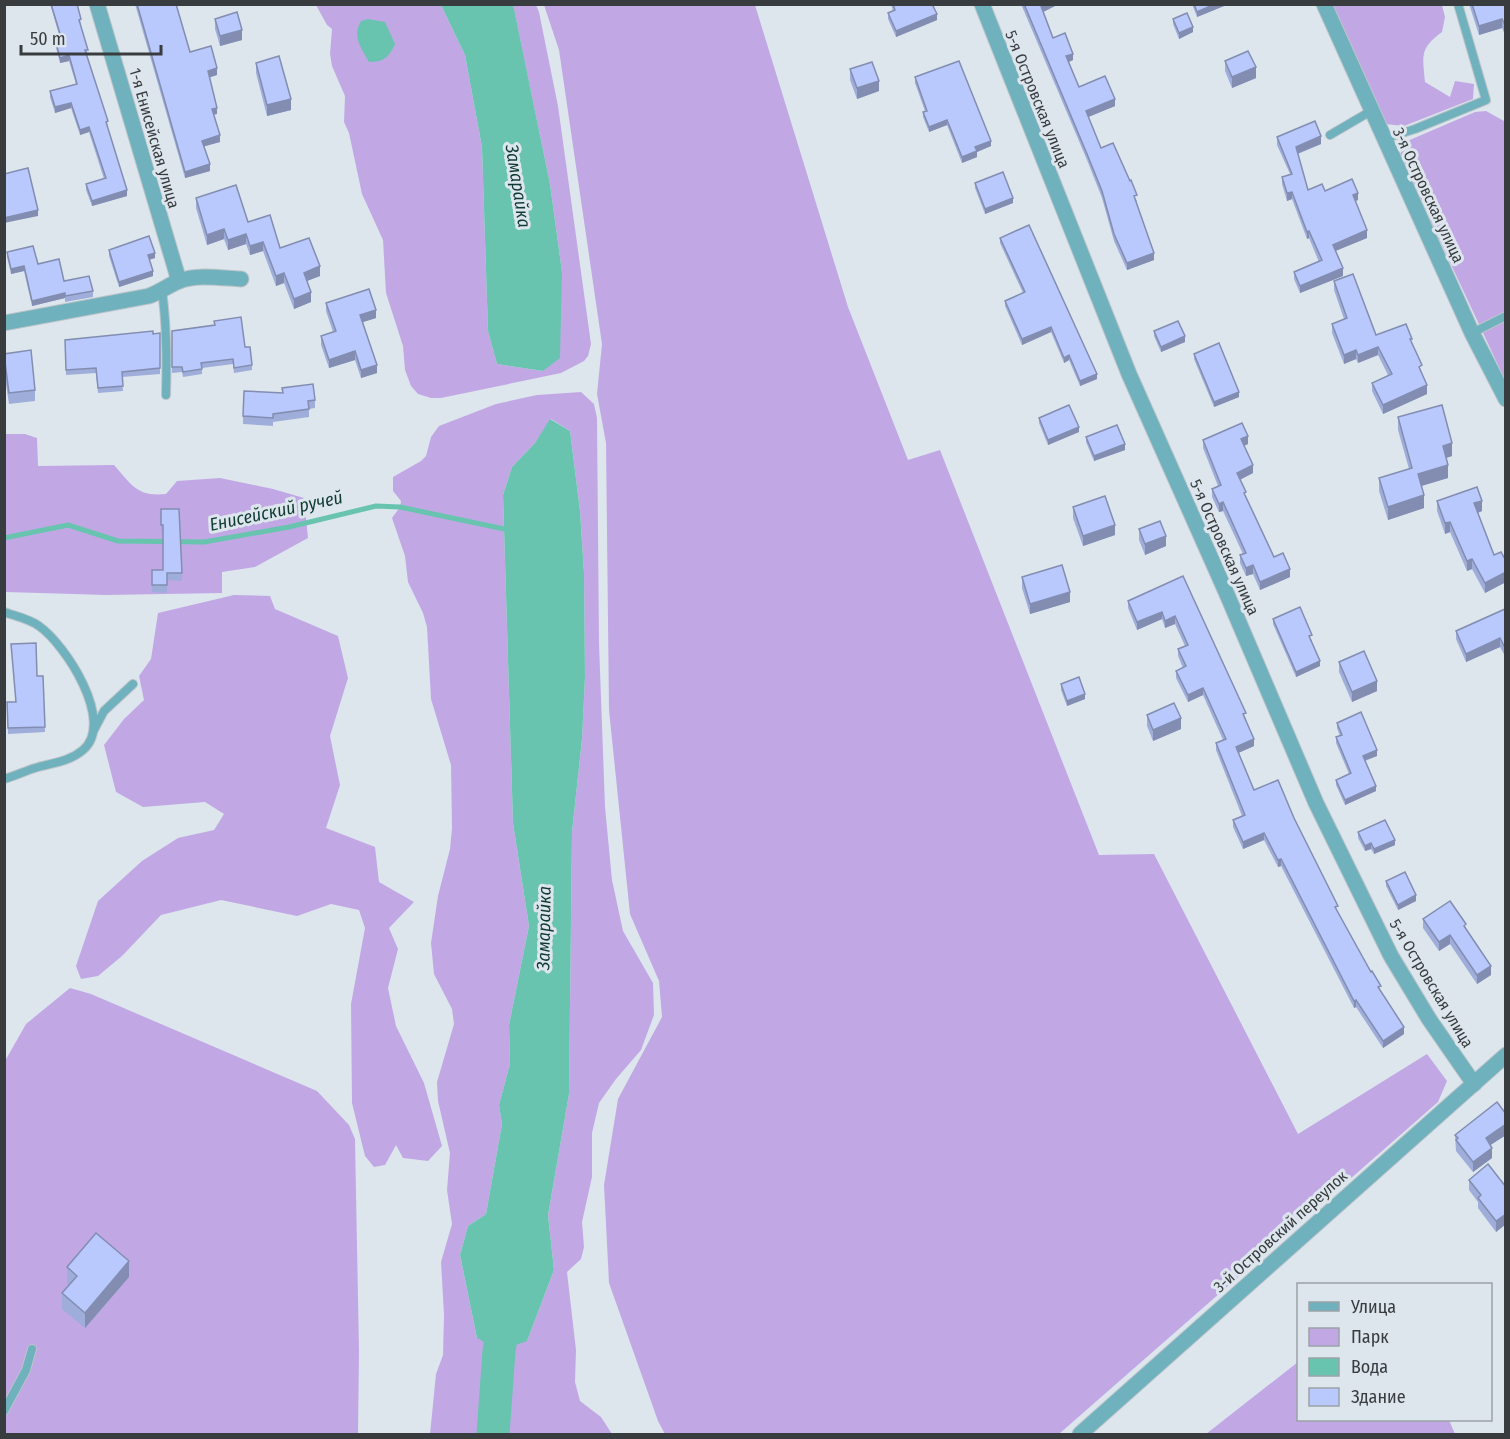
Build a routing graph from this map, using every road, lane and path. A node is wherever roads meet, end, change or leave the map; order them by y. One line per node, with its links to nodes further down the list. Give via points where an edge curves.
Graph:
1 (97, 4): 9 (street, 1-я Енисейская улица)
2 (982, 4): 21 (street, 5-я Островская улица, via 1128,374 1316,803 1391,956)
3 (1324, 4): 5 (street, 3-я Островская улица)
4 (1458, 4): 7 (lane, via 1486,100)
5 (1371, 111): 6 (lane); 7 (street, 3-я Островская улица)
6 (1329, 135)
7 (1383, 139): 13 (street, 3-я Островская улица)
8 (241, 279): 9 (street, via 198,277)
9 (179, 281): 10 (street)
10 (162, 291): 12 (street); 14 (lane, via 166,316)
11 (1506, 316): 13 (lane)
12 (4, 322)
13 (1472, 333): 15 (street, 3-я Островская улица)
14 (166, 395)
15 (1506, 399)
16 (4, 612): 18 (lane, via 38,625 68,660 91,700)
17 (133, 684): 18 (lane, via 104,711)
18 (92, 734): 19 (lane, via 84,749 64,761)
19 (4, 778)
20 (1506, 1055): 21 (street, 3-й Островский переулок)
21 (1474, 1084): 24 (street, 3-й Островский переулок)
22 (32, 1348): 23 (lane, via 26,1370)
23 (4, 1411)
24 (1080, 1434)

